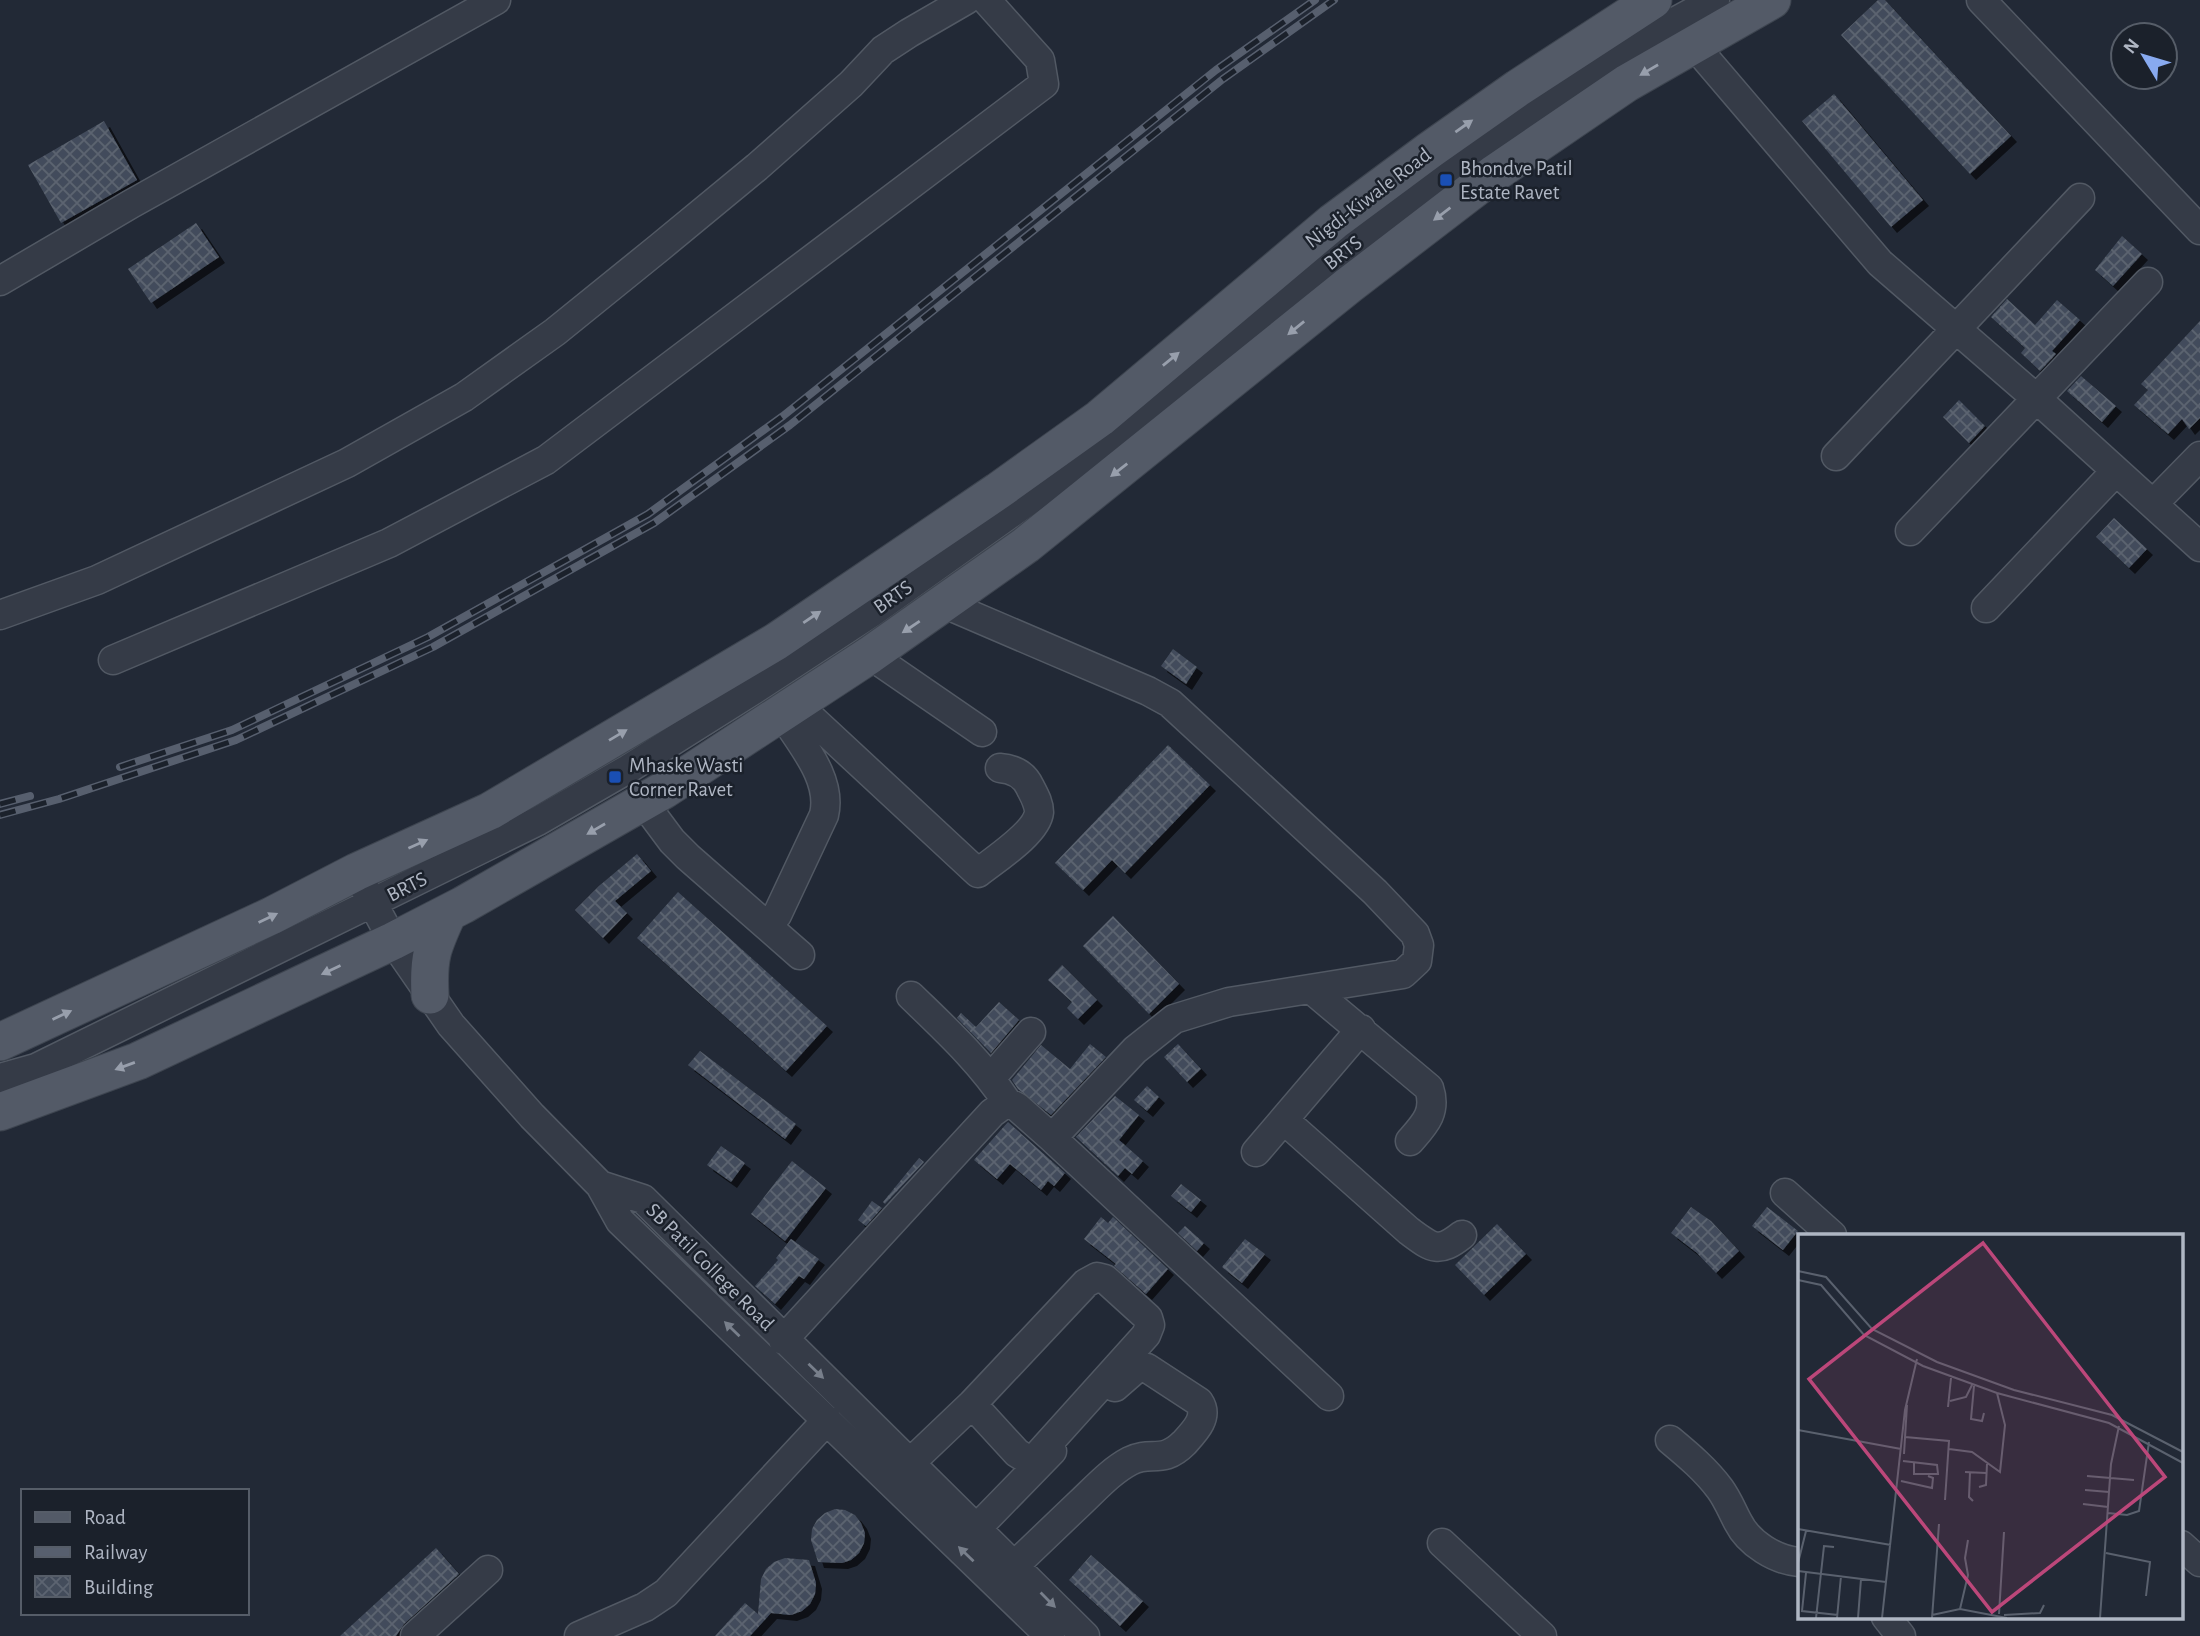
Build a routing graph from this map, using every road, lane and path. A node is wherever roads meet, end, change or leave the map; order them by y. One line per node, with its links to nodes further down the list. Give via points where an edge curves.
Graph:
1 (496, 0): 11 (street)
2 (966, 0): 23 (street, via 883,50 851,84 660,247 555,332 464,397 347,463 97,580)
3 (986, 0): 25 (street, via 1040,60 1044,83 546,460 389,543)
4 (1653, 0): 30 (main road, Nigdi-Kiwale Road, one-way to 4, via 491,811 777,641 1100,418 1333,222 1518,88)
5 (1715, 0): 31 (street, BRTS, via 1632,45 1437,180 1069,472 871,613 572,802)
6 (1772, 0): 8 (main road)
7 (1981, 0): 10 (street)
8 (1694, 45): 13 (street, via 1880,263); 21 (main road, one-way to 21, via 1627,83 1495,173 1026,545)
9 (2080, 198): 13 (street)
10 (2200, 230)
11 (0, 281)
12 (2148, 282): 14 (street)
13 (1955, 328): 14 (street); 15 (street)
14 (2036, 399): 17 (street); 19 (street)
15 (1836, 456)
16 (2200, 456): 18 (street)
17 (2116, 471): 18 (street); 22 (street)
18 (2153, 504): 20 (street)
19 (1910, 531)
20 (2200, 547)
21 (945, 604): 24 (main road, one-way to 24); 36 (street, via 1170,703 1415,934 1417,961 1403,974)
22 (1986, 608)
23 (0, 615)
24 (870, 655): 26 (main road); 27 (street)
25 (113, 660)
26 (788, 708): 28 (street, via 978,873 1026,834 1039,810 1027,781 1013,769); 29 (main road); 33 (street, via 823,781 827,804)
27 (982, 732)
28 (1000, 768)
29 (643, 802): 32 (main road, one-way to 32); 35 (street, via 688,857)
30 (356, 872): 31 (street); 41 (main road, Nigdi-Kiwale Road, one-way to 30)
31 (373, 904): 34 (street); 42 (street, BRTS, via 36,1068)
32 (448, 913): 34 (main road); 37 (main road, via 432,948)
33 (777, 915)
34 (393, 941): 37 (street); 45 (main road, one-way to 45, via 138,1061)
35 (800, 955)
36 (1311, 989): 39 (street); 47 (street, via 1229,1002 1174,1019 1135,1050)
37 (430, 995): 50 (street, via 488,1068)
38 (911, 996): 43 (street)
39 (1361, 1030): 46 (street); 48 (street, via 1429,1088 1433,1100 1427,1120)
40 (1031, 1032): 43 (street)
41 (0, 1042)
42 (0, 1078)
43 (991, 1078): 44 (street)
44 (1007, 1102): 47 (street); 54 (street)
45 (0, 1112)
46 (1284, 1120): 49 (street); 53 (street, via 1422,1241 1443,1248)
47 (1052, 1138): 55 (street)
48 (1410, 1140)
49 (1256, 1152)
50 (600, 1185): 54 (street, SB Patil College Road, via 643,1199); 57 (street, SB Patil College Road, one-way to 50, via 620,1221)
51 (1785, 1193): 52 (street)
52 (1831, 1234)
53 (1462, 1235)
54 (783, 1340): 59 (street, SB Patil College Road, one-way to 59)
55 (1329, 1396)
56 (972, 1404): 56 (street, via 1086,1283 1097,1277 1148,1318 1146,1335 1037,1456 1027,1459 1017,1453); 59 (street)
57 (827, 1420): 69 (street, via 666,1594); 70 (street, SB Patil College Road, one-way to 57)
58 (1670, 1440): 63 (street, via 1713,1480 1757,1544)
59 (909, 1464): 60 (street, SB Patil College Road)
60 (976, 1529): 65 (street, SB Patil College Road); 65 (street, via 1138,1367 1147,1368 1199,1402 1203,1420 1184,1443 1171,1454 1131,1461 1108,1476)
61 (1442, 1543): 72 (street)
62 (2182, 1546): 64 (street)
63 (1798, 1562)
64 (2200, 1562)
65 (1014, 1566): 71 (street, SB Patil College Road, one-way to 71)
66 (488, 1570): 68 (street)
67 (1887, 1618): 73 (street)
68 (415, 1636)
69 (579, 1636)
70 (1050, 1636)
71 (1085, 1636)
72 (1542, 1636)
73 (1900, 1636)

